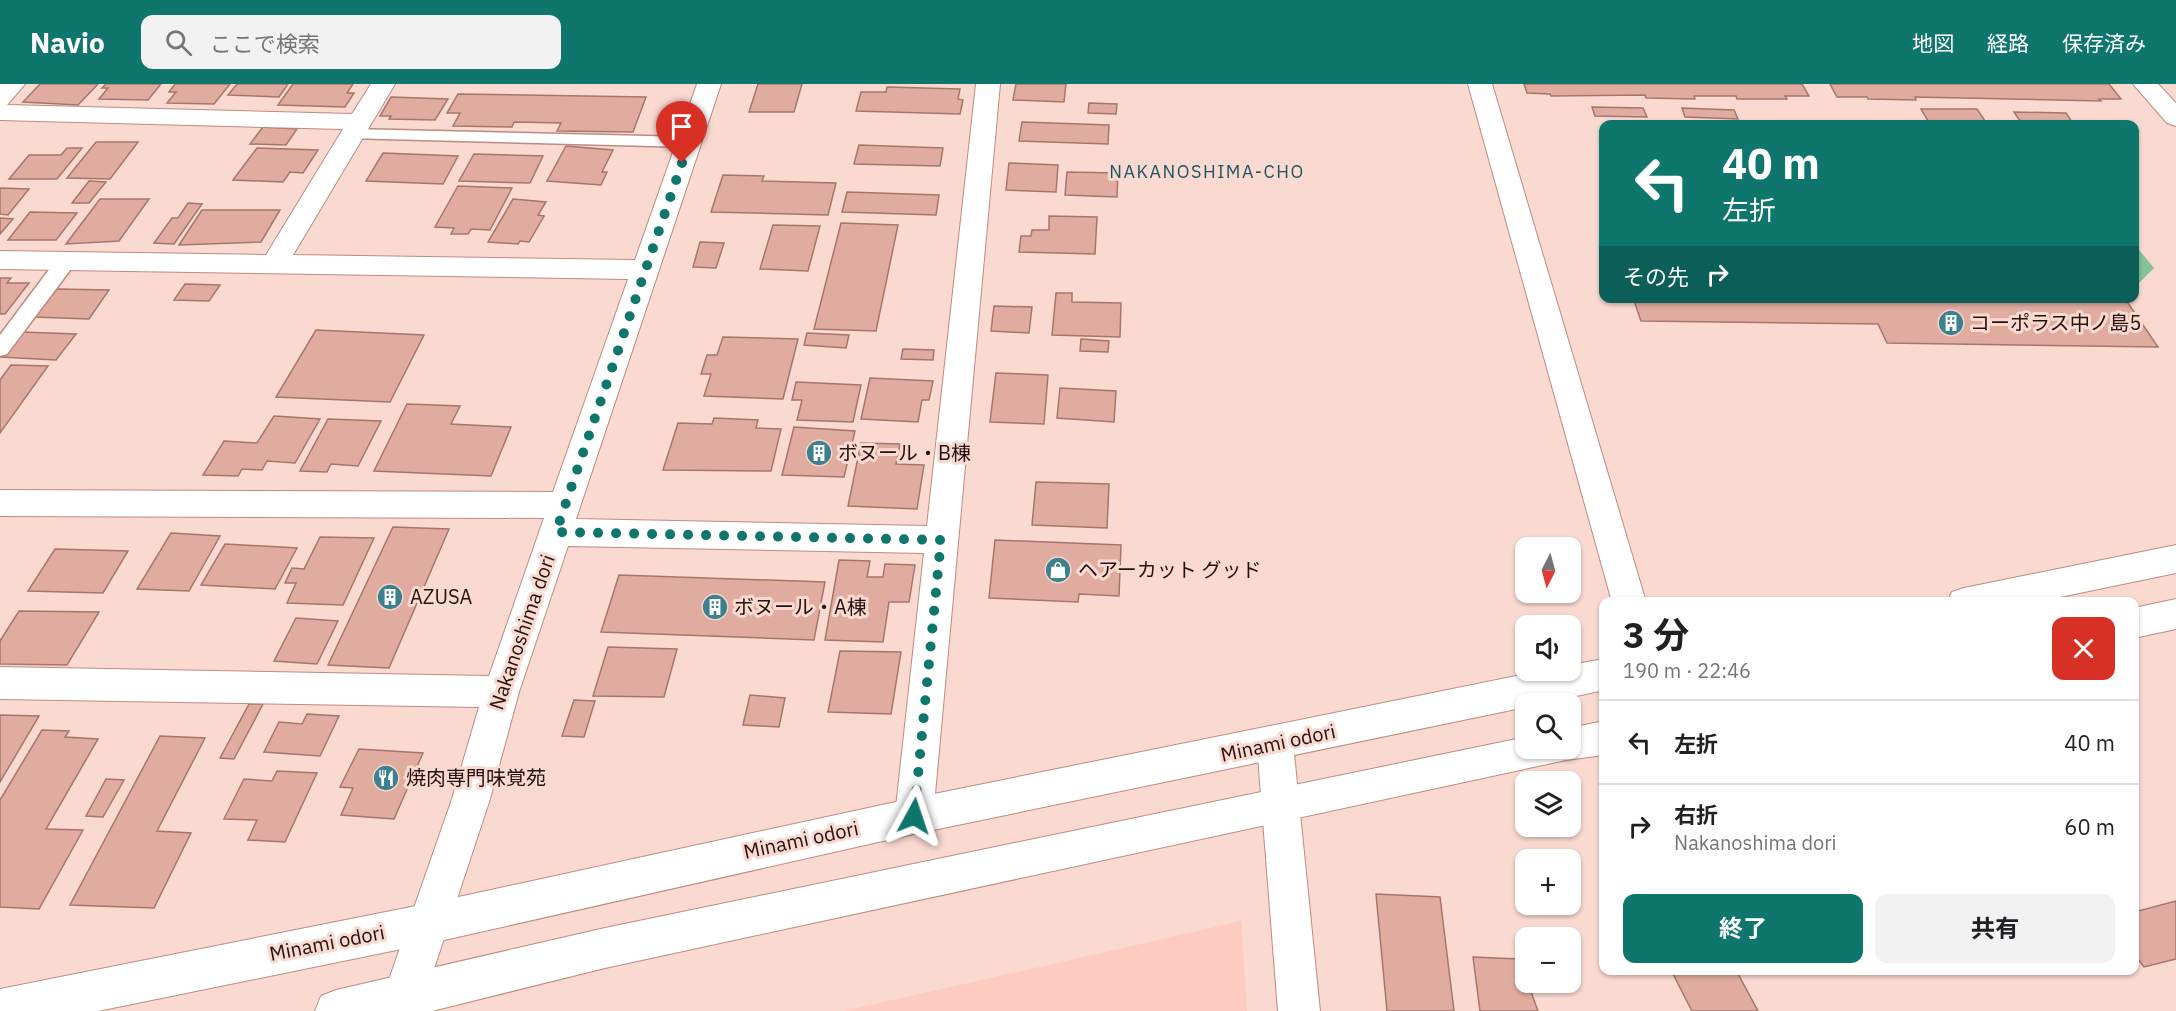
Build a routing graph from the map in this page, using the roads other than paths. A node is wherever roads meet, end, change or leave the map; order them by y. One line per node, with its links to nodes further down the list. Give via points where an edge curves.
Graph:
1 (13, 84): 7 (street)
2 (383, 84): 10 (street)
3 (709, 84): 11 (street, Nakanoshima dori)
4 (988, 84): 19 (street)
5 (1480, 84): 21 (street)
6 (2145, 84): 9 (street)
7 (0, 99)
8 (0, 112): 10 (street)
9 (2176, 118)
10 (356, 128): 11 (lane); 14 (street)
11 (689, 142): 15 (street, Nakanoshima dori)
12 (0, 260): 13 (street)
13 (67, 260): 14 (street); 16 (lane)
14 (275, 262): 15 (street)
15 (645, 270): 18 (street, Nakanoshima dori)
16 (0, 349)
17 (0, 503): 18 (street)
18 (561, 519): 19 (street); 27 (street, Nakanoshima dori)
19 (941, 540): 33 (street)
20 (2176, 559): 22 (street)
21 (1628, 597)
22 (1989, 597)
23 (2176, 614): 24 (street)
24 (2139, 622)
25 (1599, 675): 30 (street, Minami odori)
26 (0, 684): 27 (street)
27 (501, 692): 34 (street, Nakanoshima dori)
28 (1599, 739): 29 (street)
29 (1581, 743)
30 (1275, 744): 32 (street); 33 (street, Minami odori)
31 (1515, 756): 32 (street)
32 (1281, 806): 35 (street, via 605,948); 38 (street)
33 (914, 816): 34 (street, Minami odori)
34 (431, 923): 35 (street, Nakanoshima dori); 36 (street, Minami odori)
35 (402, 1004): 37 (street)
36 (0, 1010)
37 (336, 1011)
38 (1299, 1011)

